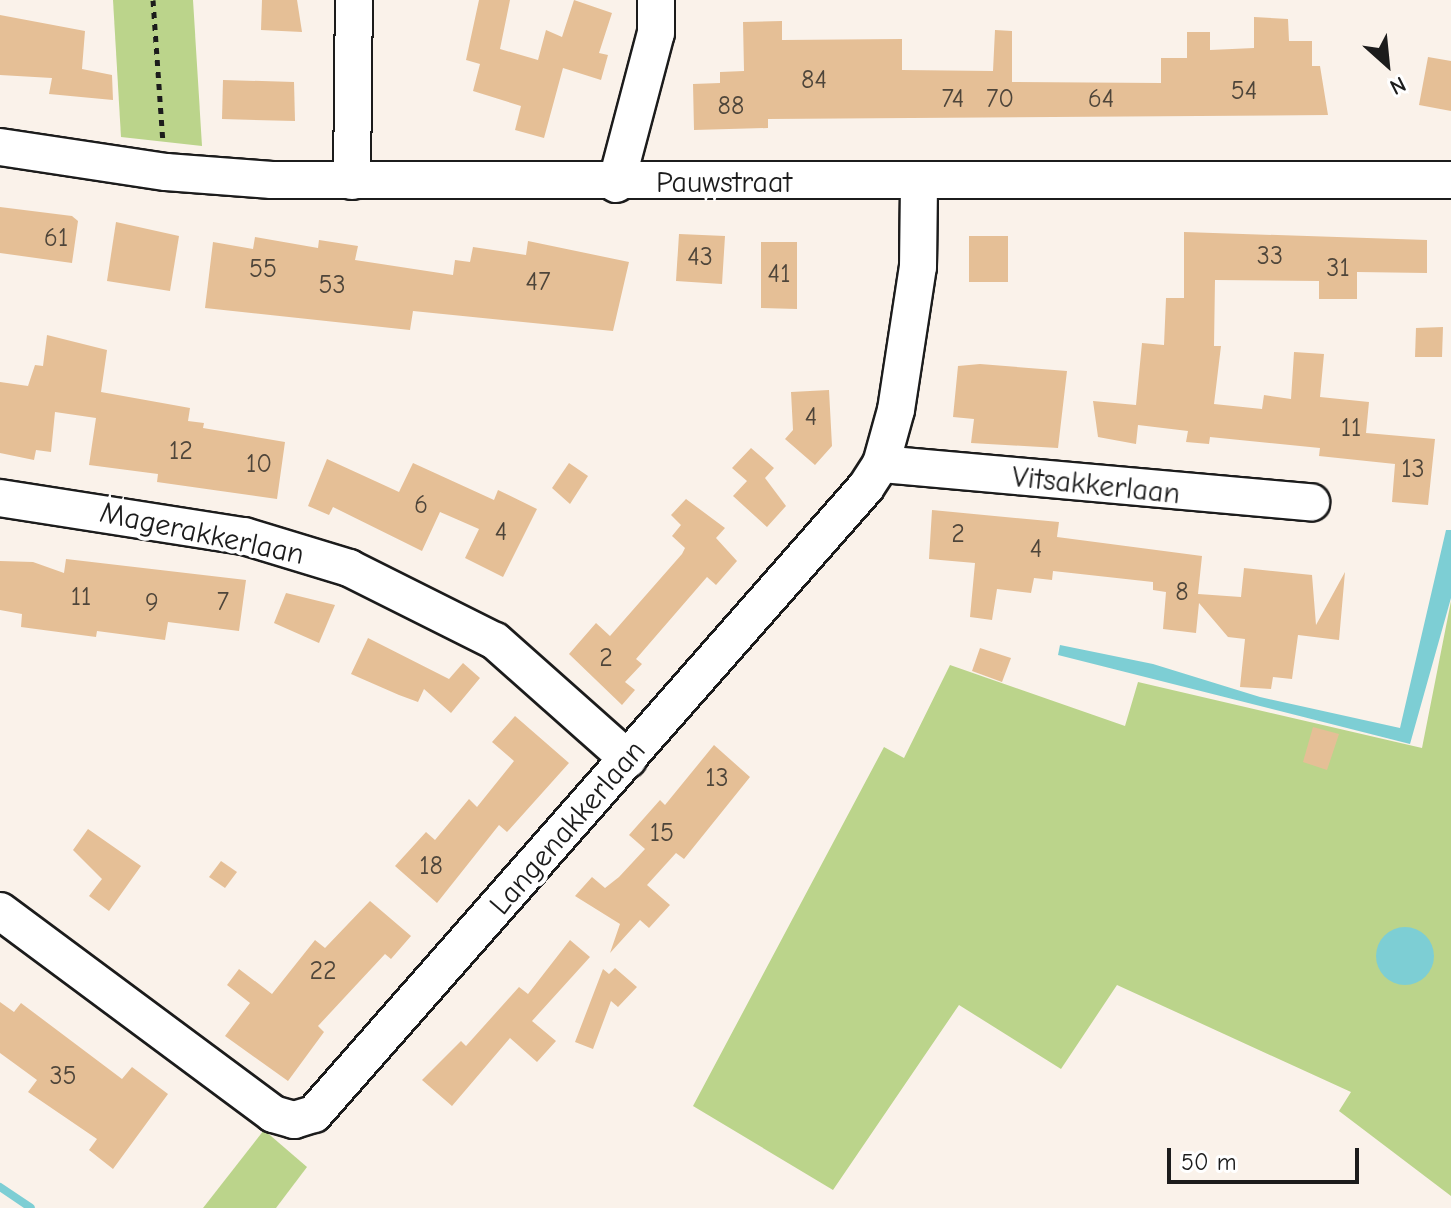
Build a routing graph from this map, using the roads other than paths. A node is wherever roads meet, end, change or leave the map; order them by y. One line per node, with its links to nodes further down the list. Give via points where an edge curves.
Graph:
1 (354, 0): 5 (street)
2 (656, 0): 7 (street, via 656,33)
3 (0, 147): 5 (street, Pauwstraat, via 166,172)
4 (1451, 180): 6 (street, Pauwstraat)
5 (352, 181): 7 (street, Pauwstraat)
6 (919, 182): 7 (street, Pauwstraat); 8 (street, Langenakkerlaan, via 918,267 896,410)
7 (616, 184)
8 (881, 464): 10 (street, Vitsakkerlaan); 11 (street, Langenakkerlaan, via 836,523)
9 (0, 498): 11 (street, Magerakkerlaan, via 244,536 349,568 495,641)
10 (1311, 502)
11 (628, 759): 12 (street, Langenakkerlaan, via 324,1104 305,1118 273,1114)
12 (0, 911)

